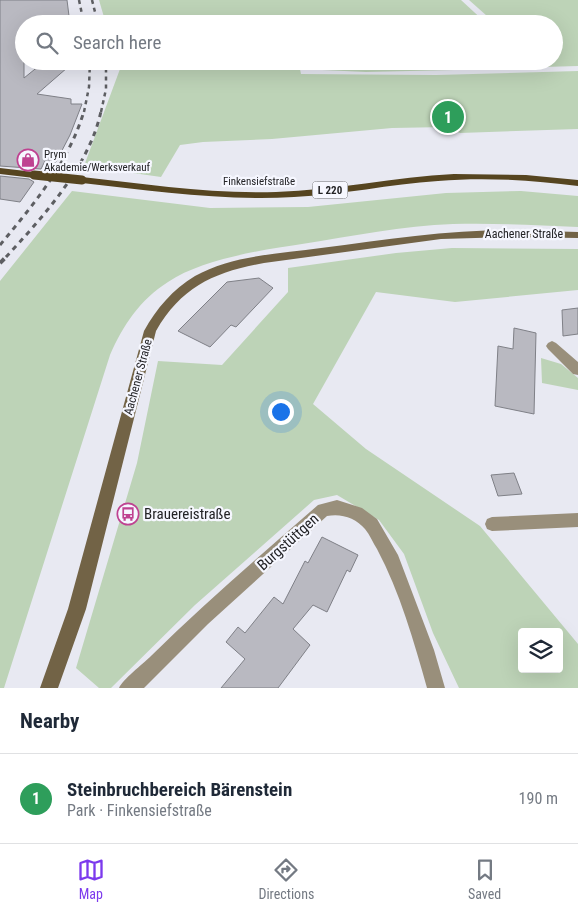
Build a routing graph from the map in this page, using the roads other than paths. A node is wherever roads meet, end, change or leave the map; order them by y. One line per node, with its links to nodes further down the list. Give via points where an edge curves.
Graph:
1 (0, 171): 2 (main road, Finkensiefstraße / L 220, bridge, via 239,195 309,192 438,178 522,178)
2 (578, 183)
3 (578, 235): 8 (street, Aachener Straße, via 515,232 442,236 284,257 208,275 176,294 150,331 77,609)
4 (552, 346): 5 (street)
5 (578, 370)
6 (578, 520): 7 (lane)
7 (492, 524)
8 (49, 688)
9 (128, 688): 10 (street, Burgstüttgen, via 322,510 337,507 357,513 371,524 392,561)
10 (436, 688)

